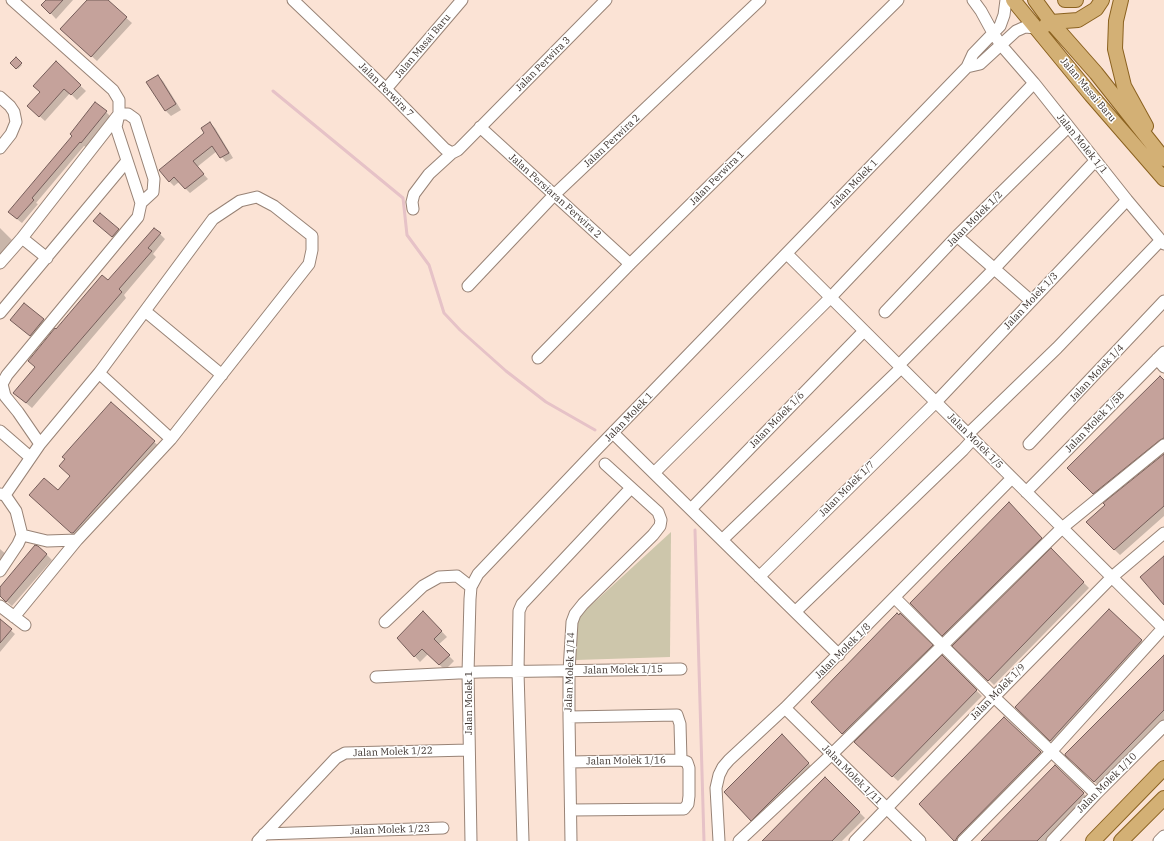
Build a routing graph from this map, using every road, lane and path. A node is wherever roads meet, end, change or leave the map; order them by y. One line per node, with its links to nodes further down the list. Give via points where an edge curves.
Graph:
1 (12, 0): 23 (street, via 113,90 119,100)
2 (293, 0): 21 (street, Jalan Perwira 7)
3 (606, 0): 24 (street, Jalan Perwira 3)
4 (760, 0): 32 (street, Jalan Perwira 2)
5 (898, 0): 42 (street, Jalan Perwira 1)
6 (973, 0): 17 (street, Jalan Molek 1/1)
7 (1006, 0): 17 (street, Jalan Molek 1, via 1003,21)
8 (1013, 0): 16 (main road, Jalan Masai Baru)
9 (1035, 0): 15 (main road, Jalan Masai Baru)
10 (1066, 0): 11 (main road)
11 (1076, 0)
12 (1102, 0): 15 (main road, via 1096,9 1078,20)
13 (1121, 0): 28 (main road, via 1116,21 1115,49 1124,86)
14 (459, 1): 21 (street, Jalan Masai Baru)
15 (1051, 22): 16 (main road); 28 (main road, Jalan Masai Baru, via 1096,73)
16 (1036, 28): 18 (street, Jalan Molek 1, via 1025,27 1016,31); 31 (main road, Jalan Masai Baru)
17 (993, 33): 18 (street, Jalan Molek 1/1); 19 (street, Jalan Molek 1, via 973,54)
18 (1001, 44): 19 (street, Jalan Molek 1, via 980,64); 20 (street, Jalan Molek 1/1)
19 (967, 67): 39 (street, Jalan Molek 1)
20 (1034, 83): 25 (street, Jalan Molek 1/1); 45 (street)
21 (386, 89): 27 (street, Jalan Perwira 7, via 445,149)
22 (0, 97): 26 (street, via 14,112 16,122 11,134)
23 (119, 114): 29 (street, via 116,128); 34 (street, via 128,114 135,119 154,179 153,192); 37 (street)
24 (480, 128): 27 (street); 32 (street, Jalan Persiaran Perwira 2)
25 (1068, 128): 30 (street, Jalan Molek 1/1); 36 (street, Jalan Molek 1/2)
26 (0, 148)
27 (452, 153): 35 (street, via 429,174 414,194)
28 (1164, 159)
29 (127, 161): 34 (street); 40 (street)
30 (1095, 161): 33 (street, Jalan Molek 1/1); 43 (street)
31 (1164, 179)
32 (554, 195): 42 (street, Jalan Persiaran Perwira 2); 44 (street, Jalan Perwira 2)
33 (1127, 200): 38 (street, Jalan Molek 1/1); 46 (street, Jalan Molek 1/3)
34 (141, 203): 57 (street, via 138,217)
35 (413, 209)
36 (957, 236): 43 (street); 49 (street, Jalan Molek 1/2)
37 (22, 238): 40 (street); 41 (street)
38 (1163, 242): 61 (street)
39 (787, 254): 45 (street, Jalan Molek 1/5); 60 (street, Jalan Molek 1)
40 (47, 258): 50 (street)
41 (0, 263)
42 (630, 264): 52 (street, Jalan Perwira 1)
43 (994, 268): 46 (street); 54 (street)
44 (468, 286)
45 (831, 298): 51 (street, Jalan Molek 1/5); 68 (street)
46 (1031, 301): 58 (street, Jalan Molek 1/3)
47 (1164, 301): 64 (street, Jalan Molek 1/4)
48 (145, 311): 55 (street); 56 (street); 56 (street, via 213,219 240,201 257,198 274,206 312,236 309,264)
49 (885, 312)
50 (0, 313)
51 (864, 331): 54 (street, Jalan Molek 1/5); 73 (street, Jalan Molek 1/6)
52 (538, 358)
53 (1162, 359): 71 (street, Jalan Molek 1/5B)
54 (900, 367): 58 (street, Jalan Molek 1/5); 78 (street)
55 (99, 373): 62 (street); 63 (street)
56 (222, 375): 62 (street)
57 (1, 384): 63 (street, via 5,396)
58 (936, 402): 61 (street, Jalan Molek 1/5); 80 (street, Jalan Molek 1/7)
59 (0, 431): 66 (street)
60 (613, 433): 68 (street); 82 (street, Jalan Molek 1, via 489,562)
61 (970, 436): 69 (street, Jalan Molek 1/5); 85 (street, via 963,450)
62 (171, 439): 77 (street)
63 (40, 444): 66 (street)
64 (1029, 444)
65 (1164, 445): 74 (street)
66 (30, 457): 72 (street)
67 (605, 464): 70 (street)
68 (654, 473): 73 (street)
69 (1012, 478): 71 (street, Jalan Molek 1/5); 83 (street, Jalan Molek 1/8)
70 (631, 488): 93 (street, Jalan Molek 1/14, via 658,512 660,526 575,614 572,622); 94 (street, via 522,604 519,611)
71 (1026, 492): 74 (street, Jalan Molek 1/5)
72 (3, 494): 76 (street, via 16,511)
73 (691, 509): 78 (street)
74 (1062, 528): 81 (street, Jalan Molek 1/5); 90 (street)
75 (1164, 533): 81 (street, Jalan Molek 1/9)
76 (22, 535): 77 (street, via 47,541); 79 (street)
77 (77, 540): 86 (street)
78 (722, 540): 80 (street)
79 (0, 570)
80 (759, 577): 85 (street)
81 (1112, 577): 89 (street, Jalan Molek 1/5); 97 (street, Jalan Molek 1/9)
82 (471, 587): 87 (street, via 456,576 439,577 423,586); 95 (street, Jalan Molek 1)
83 (895, 598): 90 (street); 91 (street, Jalan Molek 1/8)
84 (0, 606): 86 (street)
85 (795, 612): 91 (street)
86 (14, 616): 88 (street)
87 (384, 622)
88 (25, 625)
89 (1164, 628): 102 (street)
90 (942, 645): 97 (street); 103 (street)
91 (839, 655): 98 (street, Jalan Molek 1/8)
92 (681, 669): 93 (street, Jalan Molek 1/15)
93 (569, 671): 94 (street, Jalan Molek 1/15); 99 (street, Jalan Molek 1/14)
94 (518, 672): 95 (street, Jalan Molek 1/15); 116 (street)
95 (468, 673): 96 (street, Jalan Molek 1/15); 101 (street, Jalan Molek 1)
96 (376, 677)
97 (994, 697): 102 (street); 109 (street, Jalan Molek 1/9)
98 (785, 708): 103 (street, Jalan Molek 1/11); 118 (street, Jalan Molek 1/8, via 723,767 716,788)
99 (569, 717): 104 (street, via 677,715 680,724); 105 (street, Jalan Molek 1/14)
100 (1164, 726): 107 (street, Jalan Molek 1/10)
101 (469, 750): 114 (street, Jalan Molek 1/22, via 345,753 336,758); 115 (street, Jalan Molek 1)
102 (1051, 752): 107 (street); 122 (street)
103 (832, 754): 109 (street, Jalan Molek 1/11); 119 (street)
104 (681, 760): 105 (street, Jalan Molek 1/16); 110 (street, via 687,762 689,768 689,796 684,809)
105 (570, 762): 110 (street, Jalan Molek 1/14)
106 (1164, 768): 124 (main road)
107 (1096, 794): 123 (street, Jalan Molek 1/10)
108 (1164, 798): 125 (main road)
109 (886, 809): 113 (street, Jalan Molek 1/11); 120 (street, Jalan Molek 1/9)
110 (571, 810): 117 (street, Jalan Molek 1/14)
111 (444, 828): 114 (street, Jalan Molek 1/23)
112 (1164, 836): 126 (street)
113 (910, 837): 121 (street, Jalan Molek 1/11)
114 (261, 838)
115 (471, 841)
116 (523, 841)
117 (571, 841)
118 (719, 841)
119 (739, 841)
120 (855, 841)
121 (920, 841)
122 (963, 841)
123 (1052, 841)
124 (1093, 841)
125 (1121, 841)
126 (1159, 841)

